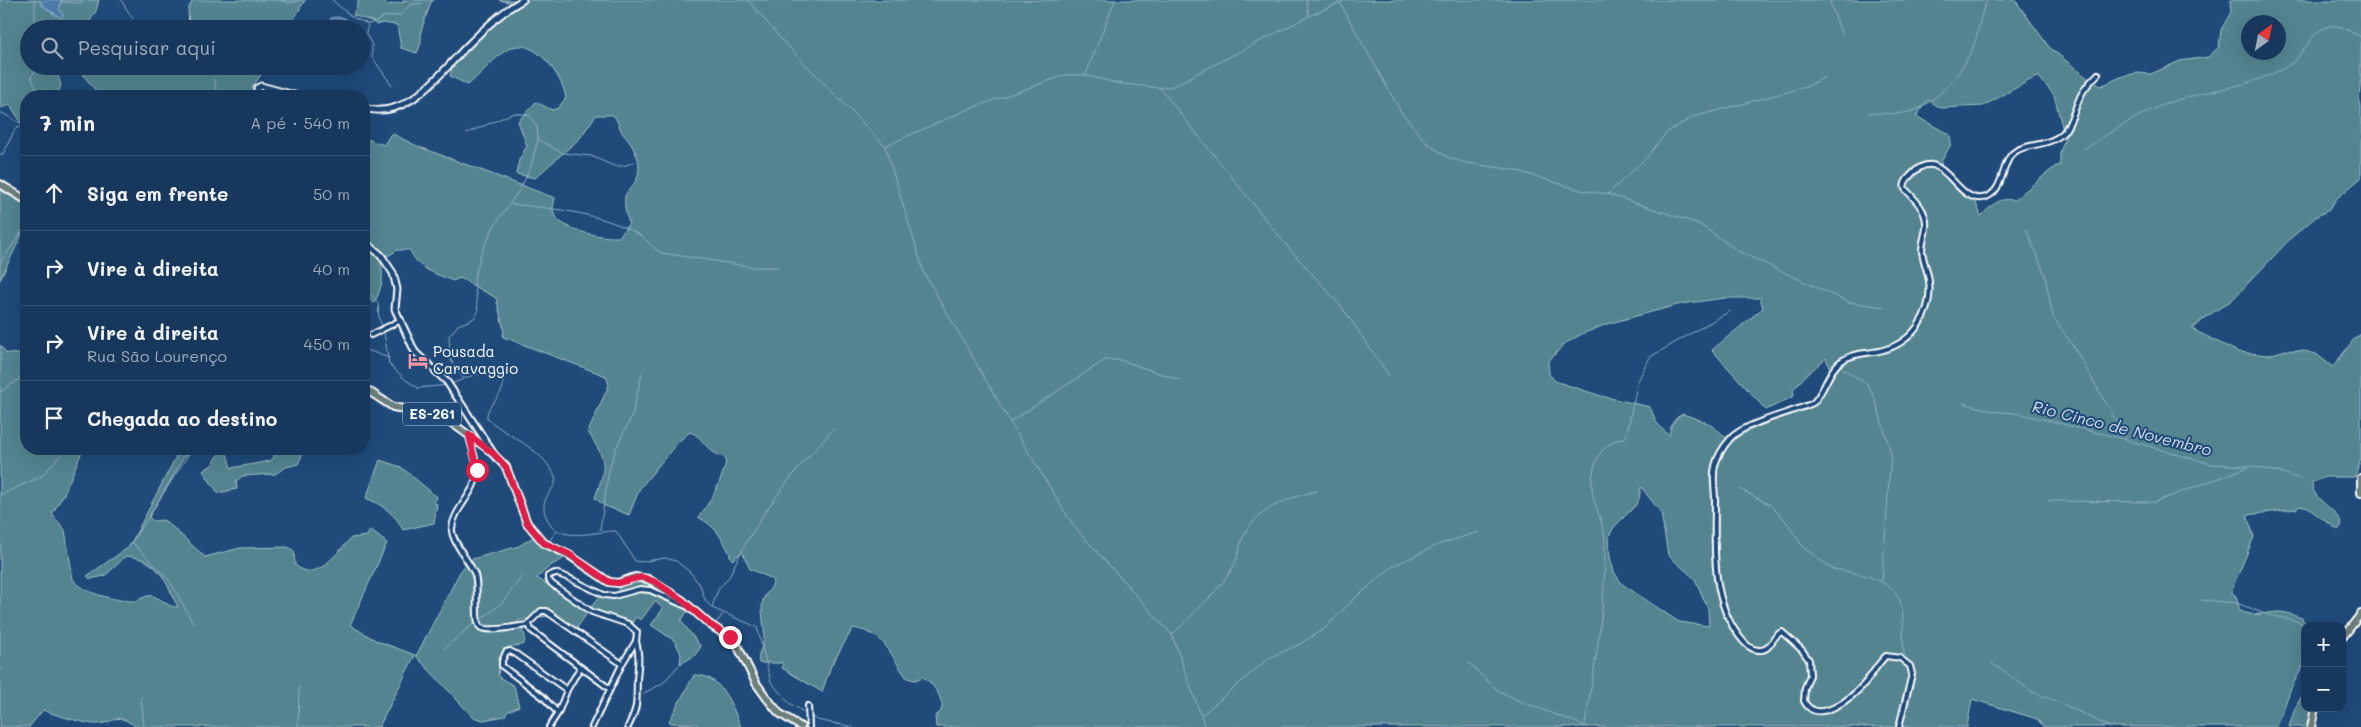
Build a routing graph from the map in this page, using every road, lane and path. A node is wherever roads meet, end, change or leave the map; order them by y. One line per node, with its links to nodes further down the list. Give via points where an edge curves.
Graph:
1 (523, 0): 5 (street, via 467,46 422,92 392,108)
2 (2098, 74): 33 (street, via 2085,88 2063,133 2054,140 2023,148 2012,155 1999,183 1984,198 1975,198 1965,192 1937,166 1918,169 1909,177 1905,189 1923,211 1926,227 1922,250 1930,293 1925,316 1917,328 1896,346 1840,361 1813,403 1737,432 1716,461 1718,586 1732,627 1754,650 1768,647 1782,632 1802,650 1811,667 1804,701 1814,711 1826,711 1846,701 1886,656 1900,658 1910,666 1912,674)
3 (257, 90): 4 (street, via 261,86)
4 (276, 90)
5 (370, 108)
6 (0, 184): 7 (main road)
7 (20, 196)
8 (370, 246): 9 (street, via 394,273 397,289 395,309)
9 (401, 320): 10 (street); 13 (street, via 415,352 447,382)
10 (371, 335)
11 (370, 392): 12 (main road, ES-261, via 393,407 440,417)
12 (469, 435): 13 (main road, ES-261); 18 (street, via 477,470 476,480 453,523 452,533 475,574 478,626 487,630)
13 (494, 454): 16 (main road, ES-261, via 512,478 527,523 544,543 569,554 609,582 618,583 636,577 648,579)
14 (2361, 478): 15 (main road)
15 (2361, 493)
16 (689, 606): 20 (street, via 650,590 604,595 569,578 554,573 548,576 557,588 592,612 633,627 637,632); 31 (main road, ES-261, via 735,641 766,697 779,713)
17 (2361, 614): 19 (main road)
18 (528, 625): 21 (street, via 541,611 546,611); 22 (street)
19 (2346, 633)
20 (636, 641): 21 (street); 30 (street, via 640,662 638,706)
21 (622, 664): 23 (street)
22 (580, 668): 23 (street); 24 (street)
23 (610, 689): 29 (street)
24 (567, 690): 27 (street); 27 (street, via 512,651 506,652 502,666 543,697)
25 (808, 706): 32 (street)
26 (2314, 712): 34 (main road)
27 (558, 713): 28 (street)
28 (549, 727)
29 (592, 727)
30 (628, 727)
31 (801, 727)
32 (809, 727)
33 (1899, 727)
34 (2311, 727)

